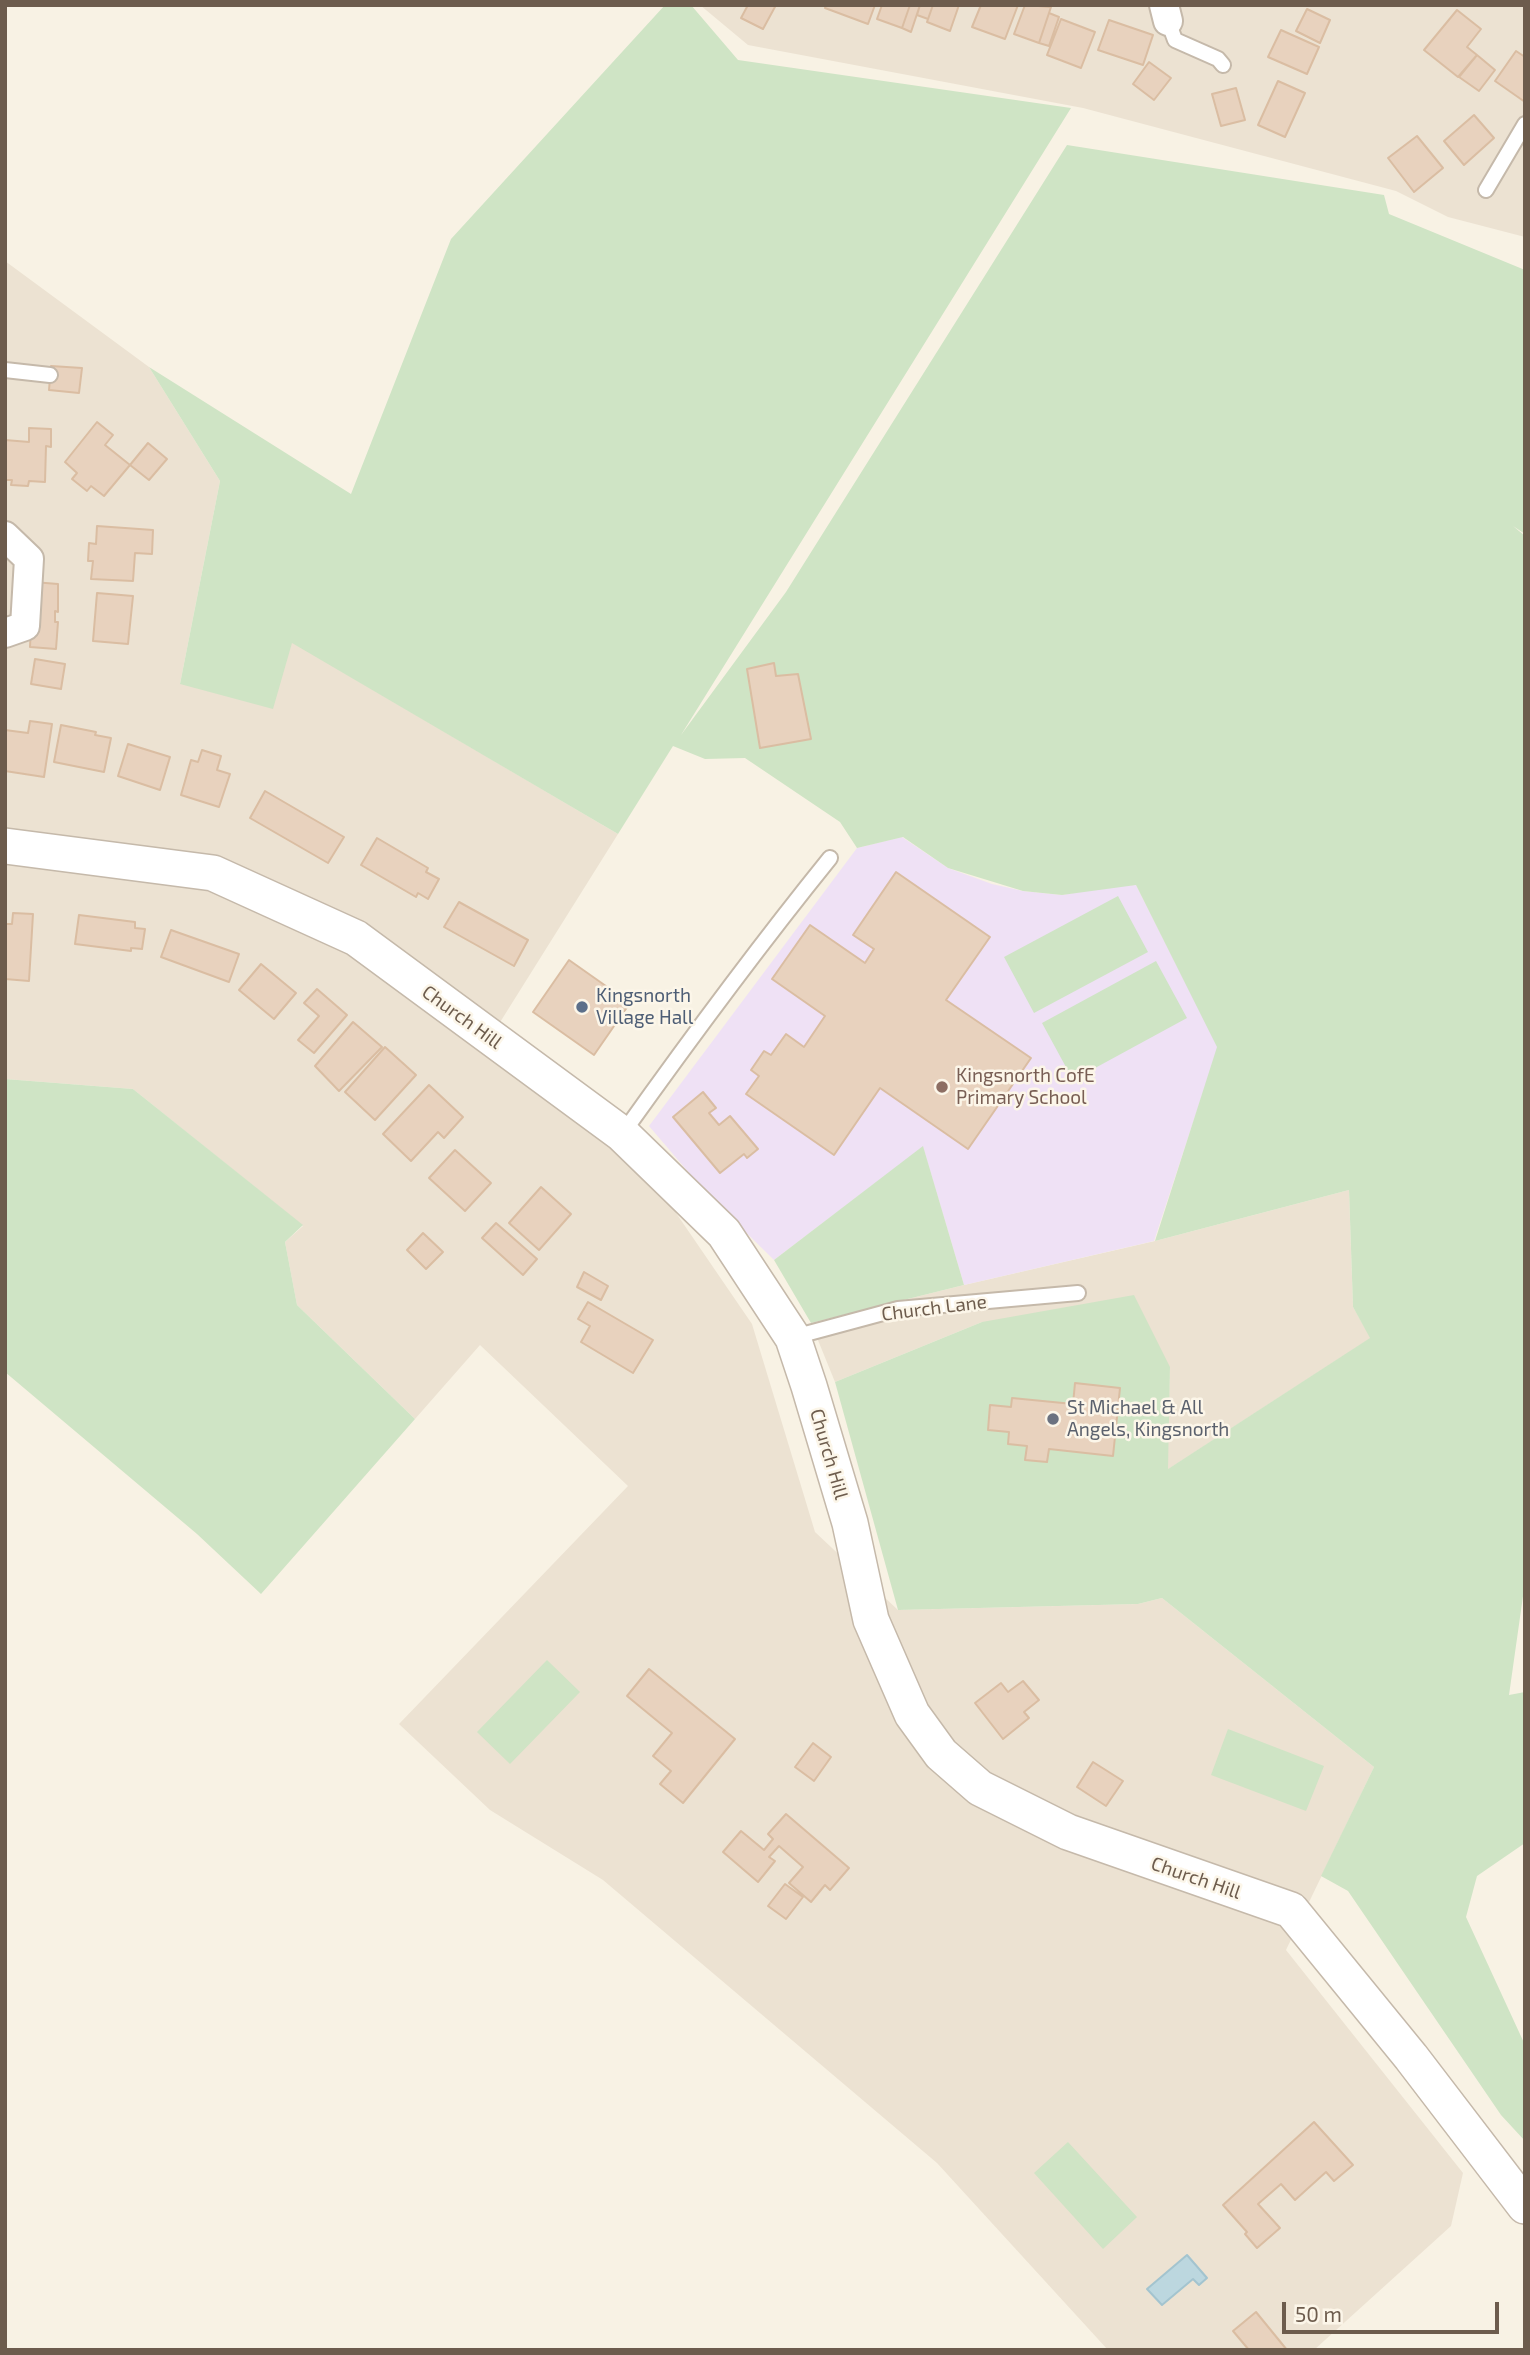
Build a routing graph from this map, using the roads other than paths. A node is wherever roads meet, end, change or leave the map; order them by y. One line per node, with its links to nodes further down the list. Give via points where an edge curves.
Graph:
1 (1166, 13): 2 (lane, via 1175,40)
2 (1223, 65)
3 (1525, 124): 4 (lane)
4 (1486, 190)
5 (5, 370): 6 (lane)
6 (50, 375)
7 (5, 536): 8 (street, via 29,559 25,626)
8 (5, 633)
9 (5, 846): 11 (street, Church Hill, via 213,873 356,938)
10 (830, 858): 11 (lane, via 714,1006)
11 (622, 1134): 13 (street, Church Hill, via 724,1233)
12 (1078, 1293): 13 (lane, Church Lane, via 898,1309)
13 (793, 1338): 14 (street, Church Hill, via 846,1510 871,1620 912,1714 941,1754 980,1788 1068,1832 1291,1910)
14 (1525, 2207)

